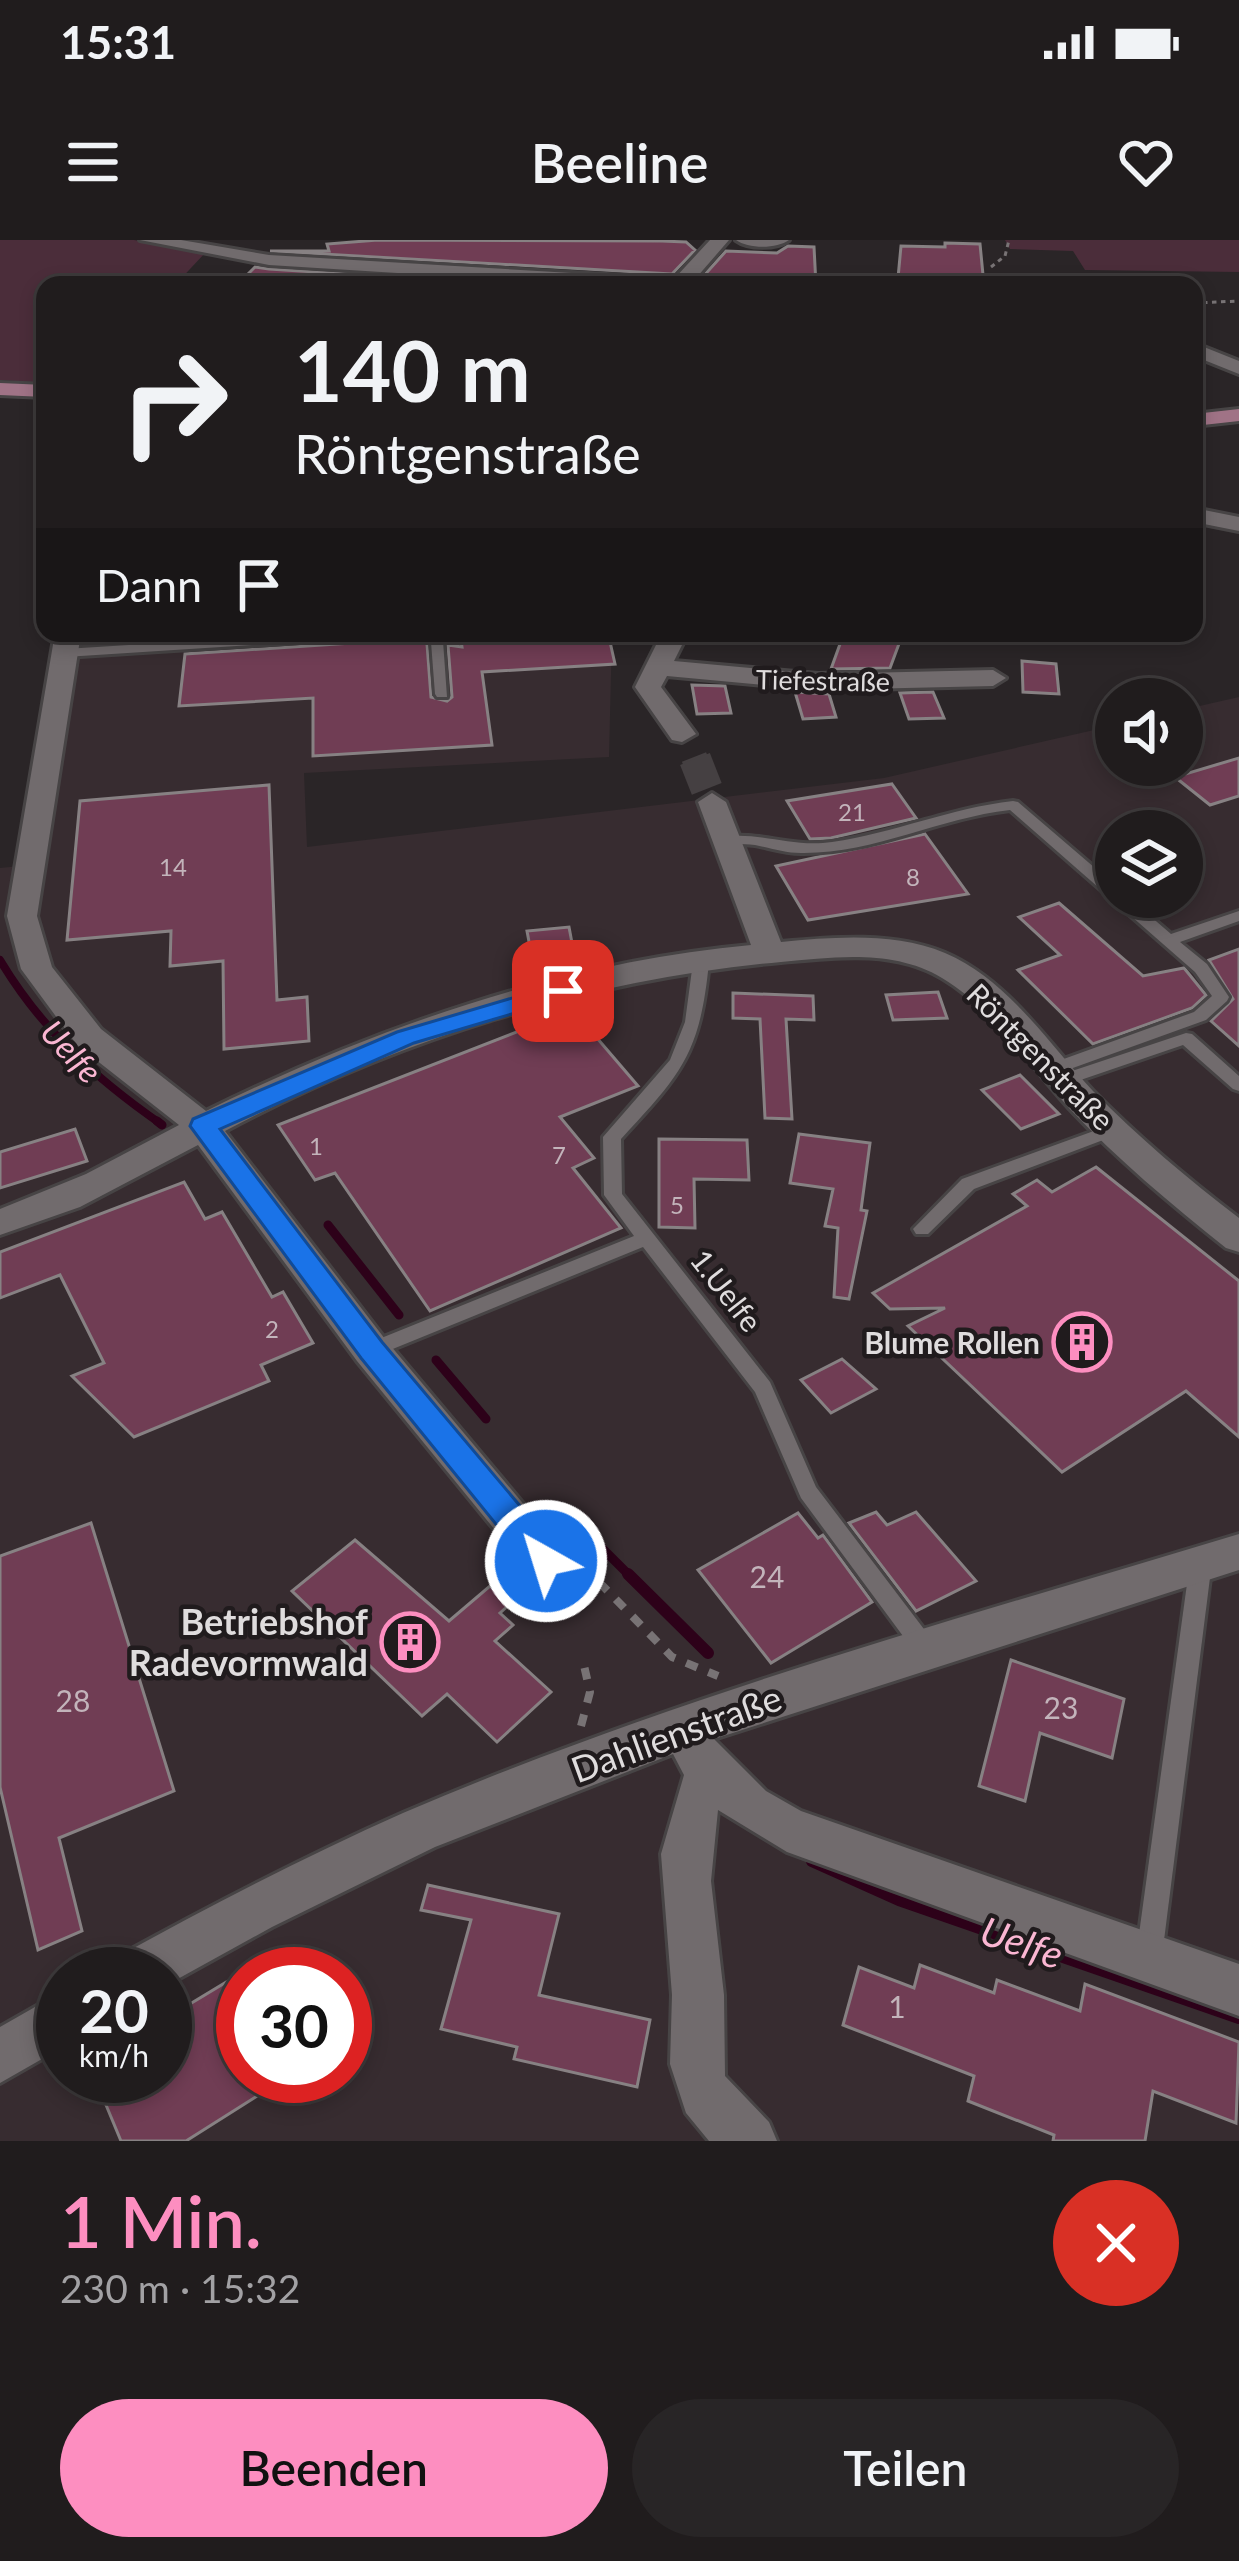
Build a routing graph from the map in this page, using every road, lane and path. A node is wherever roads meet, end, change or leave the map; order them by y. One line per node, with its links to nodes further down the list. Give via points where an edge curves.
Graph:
1 (148, 240): 7 (street)
2 (369, 240): 7 (street)
3 (720, 240): 10 (street)
4 (745, 240): 5 (street)
5 (780, 240)
6 (1009, 240): 8 (path)
7 (368, 267): 9 (street)
8 (991, 267)
9 (524, 276)
10 (688, 276)
11 (1239, 301): 12 (path)
12 (1203, 303)
13 (1203, 354): 14 (street)
14 (1218, 360): 15 (street); 16 (street)
15 (1239, 368)
16 (1239, 382)
17 (0, 389): 18 (main road)
18 (36, 391)
19 (1239, 415): 20 (main road)
20 (1203, 422)
21 (1203, 425): 22 (main road)
22 (1239, 427)
23 (1203, 517): 24 (street)
24 (1239, 524)
25 (228, 642): 29 (lane)
26 (437, 642): 33 (lane)
27 (669, 642): 31 (street)
28 (66, 643): 29 (lane); 45 (street, via 22,916 37,969 89,1036)
29 (127, 648): 30 (lane)
30 (124, 665)
31 (653, 667): 32 (street, Tiefestraße, via 818,682); 34 (street, via 651,695)
32 (993, 678)
33 (442, 694)
34 (682, 734)
35 (712, 802): 36 (street)
36 (727, 840): 37 (lane, via 800,850 1013,805); 41 (street)
37 (1095, 876)
38 (1239, 916): 40 (lane)
39 (1144, 918): 40 (lane)
40 (1169, 940): 43 (lane, via 1221,997 1200,1016)
41 (769, 952): 42 (street, Röntgenstraße); 43 (street, Röntgenstraße, via 881,948 936,962 986,997)
42 (701, 962): 45 (street, Röntgenstraße, via 461,1019); 49 (lane, 1.Uelfe, via 694,1031 664,1086 612,1137 614,1195)
43 (1058, 1075): 44 (lane, via 1186,1038); 46 (street, Röntgenstraße)
44 (1239, 1084)
45 (203, 1126): 47 (street, Röntgenstraße, via 86,1191); 51 (street)
46 (1113, 1130): 48 (lane, via 968,1184); 50 (street, Röntgenstraße)
47 (0, 1222)
48 (922, 1228)
49 (647, 1238): 51 (lane); 54 (lane, 1.Uelfe, via 764,1388 808,1492)
50 (1239, 1238)
51 (371, 1350): 53 (street)
52 (1220, 1557): 54 (street, Dahlienstraße); 60 (lane)
53 (563, 1582)
54 (925, 1648): 56 (street, Dahlienstraße)
55 (583, 1661): 57 (path, via 589,1709)
56 (679, 1731): 58 (street); 59 (street, Dahlienstraße, via 420,1829)
57 (571, 1738)
58 (710, 1771): 60 (street, via 749,1808 787,1829); 64 (street, via 691,1806 682,1856 698,2068 712,2105)
59 (186, 1947)
60 (1149, 1960): 61 (street)
61 (1239, 1990)
62 (36, 2034): 63 (street)
63 (0, 2056)
64 (750, 2141)

